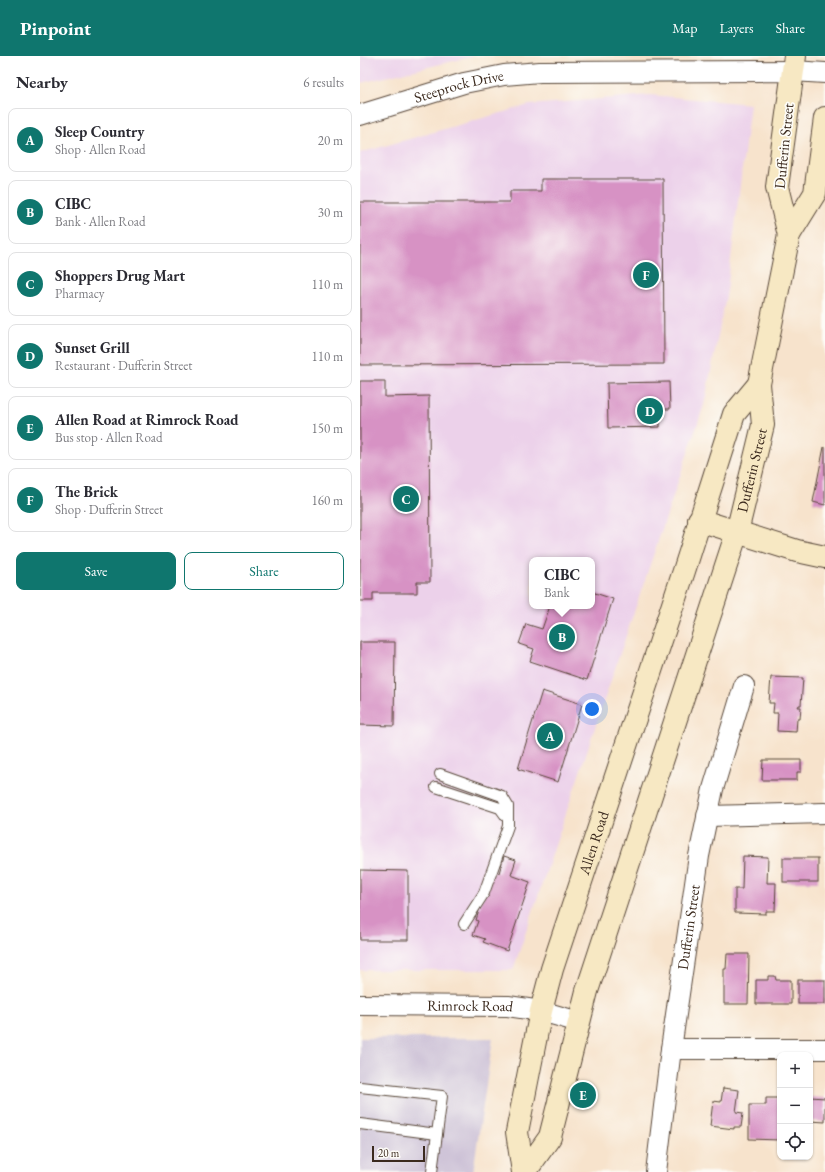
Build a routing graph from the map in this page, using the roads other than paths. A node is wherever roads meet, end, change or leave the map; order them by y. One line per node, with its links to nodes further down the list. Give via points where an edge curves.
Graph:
1 (794, 64): 2 (street, Steeprock Drive); 3 (street, Steeprock Drive, via 508,74 464,83); 5 (main road, Dufferin Street, via 777,187)
2 (825, 73)
3 (360, 115)
4 (825, 118): 5 (main road, Dufferin Street, via 815,193)
5 (788, 235): 6 (main road, Dufferin Street)
6 (758, 384): 7 (main road, Dufferin Street, via 734,414); 8 (main road, Dufferin Street, via 762,425)
7 (699, 520): 8 (main road); 18 (main road, Allen Road, via 552,969)
8 (737, 532): 9 (main road); 19 (main road, Allen Road, via 588,987)
9 (825, 558)
10 (744, 686): 14 (street, Dufferin Street)
11 (440, 774): 15 (lane, via 502,796 508,806)
12 (436, 787): 15 (lane, via 500,808)
13 (825, 813): 14 (street)
14 (707, 816): 20 (street, Dufferin Street)
15 (508, 820): 16 (lane, via 484,892)
16 (464, 924)
17 (360, 1005): 18 (street, Rimrock Road, via 501,1005)
18 (541, 1011): 19 (street, Rimrock Road); 26 (main road, Allen Road, via 518,1132)
19 (579, 1022): 26 (main road, Allen Road, via 550,1137)
20 (671, 1049): 21 (street); 27 (street, Dufferin Street)
21 (825, 1049)
22 (360, 1087): 24 (lane, via 442,1096)
23 (360, 1124): 24 (lane)
24 (437, 1134): 25 (lane)
25 (432, 1172)
26 (524, 1172)
27 (656, 1172)

